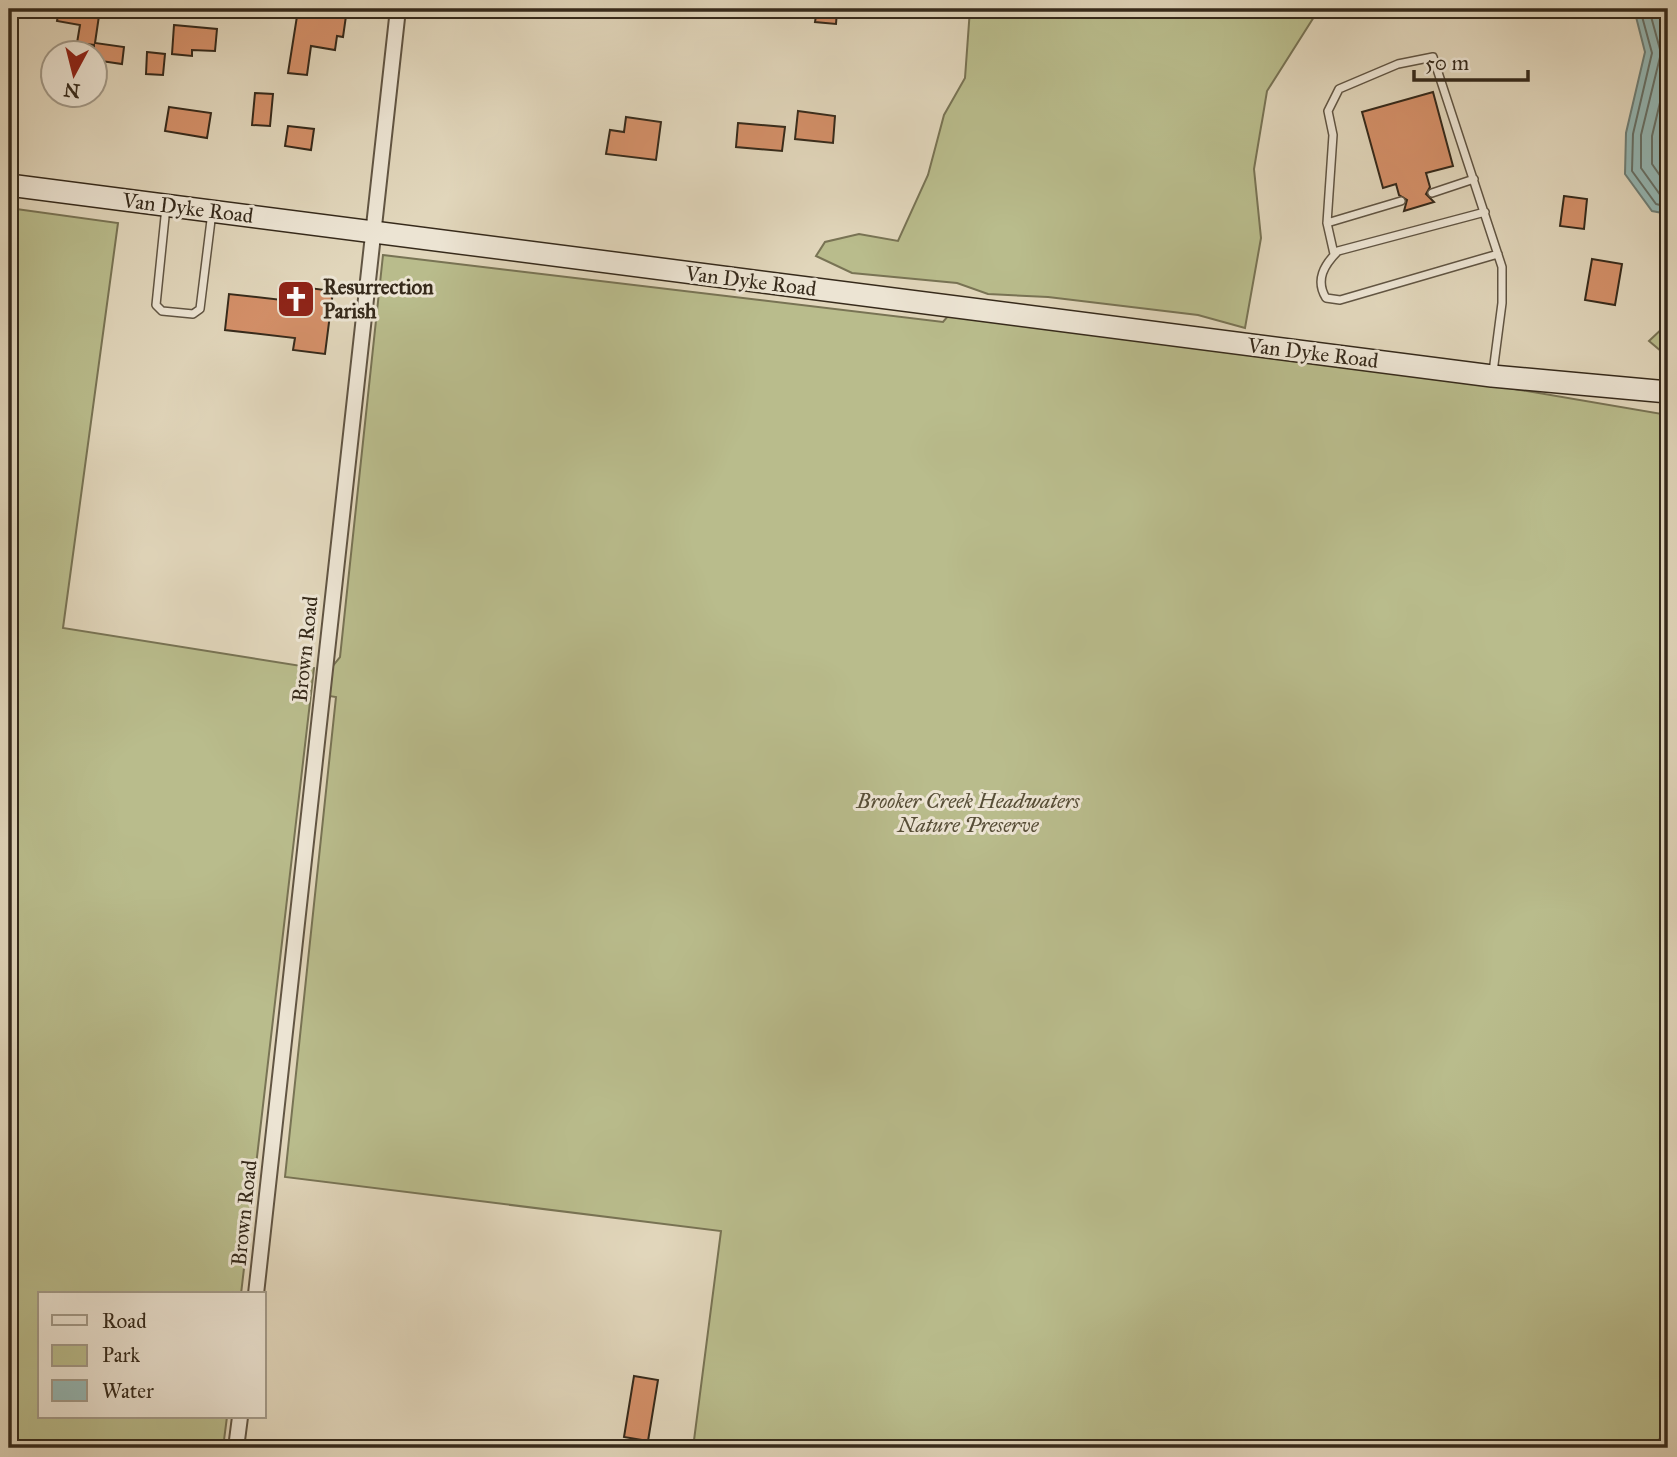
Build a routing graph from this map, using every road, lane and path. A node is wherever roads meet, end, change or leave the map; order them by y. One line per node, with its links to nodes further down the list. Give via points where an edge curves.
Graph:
1 (398, 9): 10 (street, Brown Road)
2 (1474, 179): 4 (lane); 8 (lane); 9 (lane, via 1433,57 1398,64 1339,89 1328,111 1333,135)
3 (9, 186): 6 (main road, Van Dyke Road)
4 (1432, 192)
5 (1401, 201): 9 (lane)
6 (166, 206): 7 (main road, Van Dyke Road); 7 (lane, via 156,305 162,310 193,314 200,309)
7 (212, 212): 10 (main road, Van Dyke Road)
8 (1485, 212): 11 (lane); 12 (lane)
9 (1327, 223): 11 (lane)
10 (372, 232): 13 (main road, Van Dyke Road); 16 (street, Brown Road)
11 (1334, 254): 12 (lane, via 1319,288 1325,298 1340,300)
12 (1498, 254): 13 (lane, via 1503,285)
13 (1492, 376): 14 (main road, Van Dyke Road); 15 (main road, Van Dyke Road)
14 (1668, 392)
15 (1668, 406)
16 (256, 1292)
17 (240, 1418): 18 (street)
18 (236, 1448)

